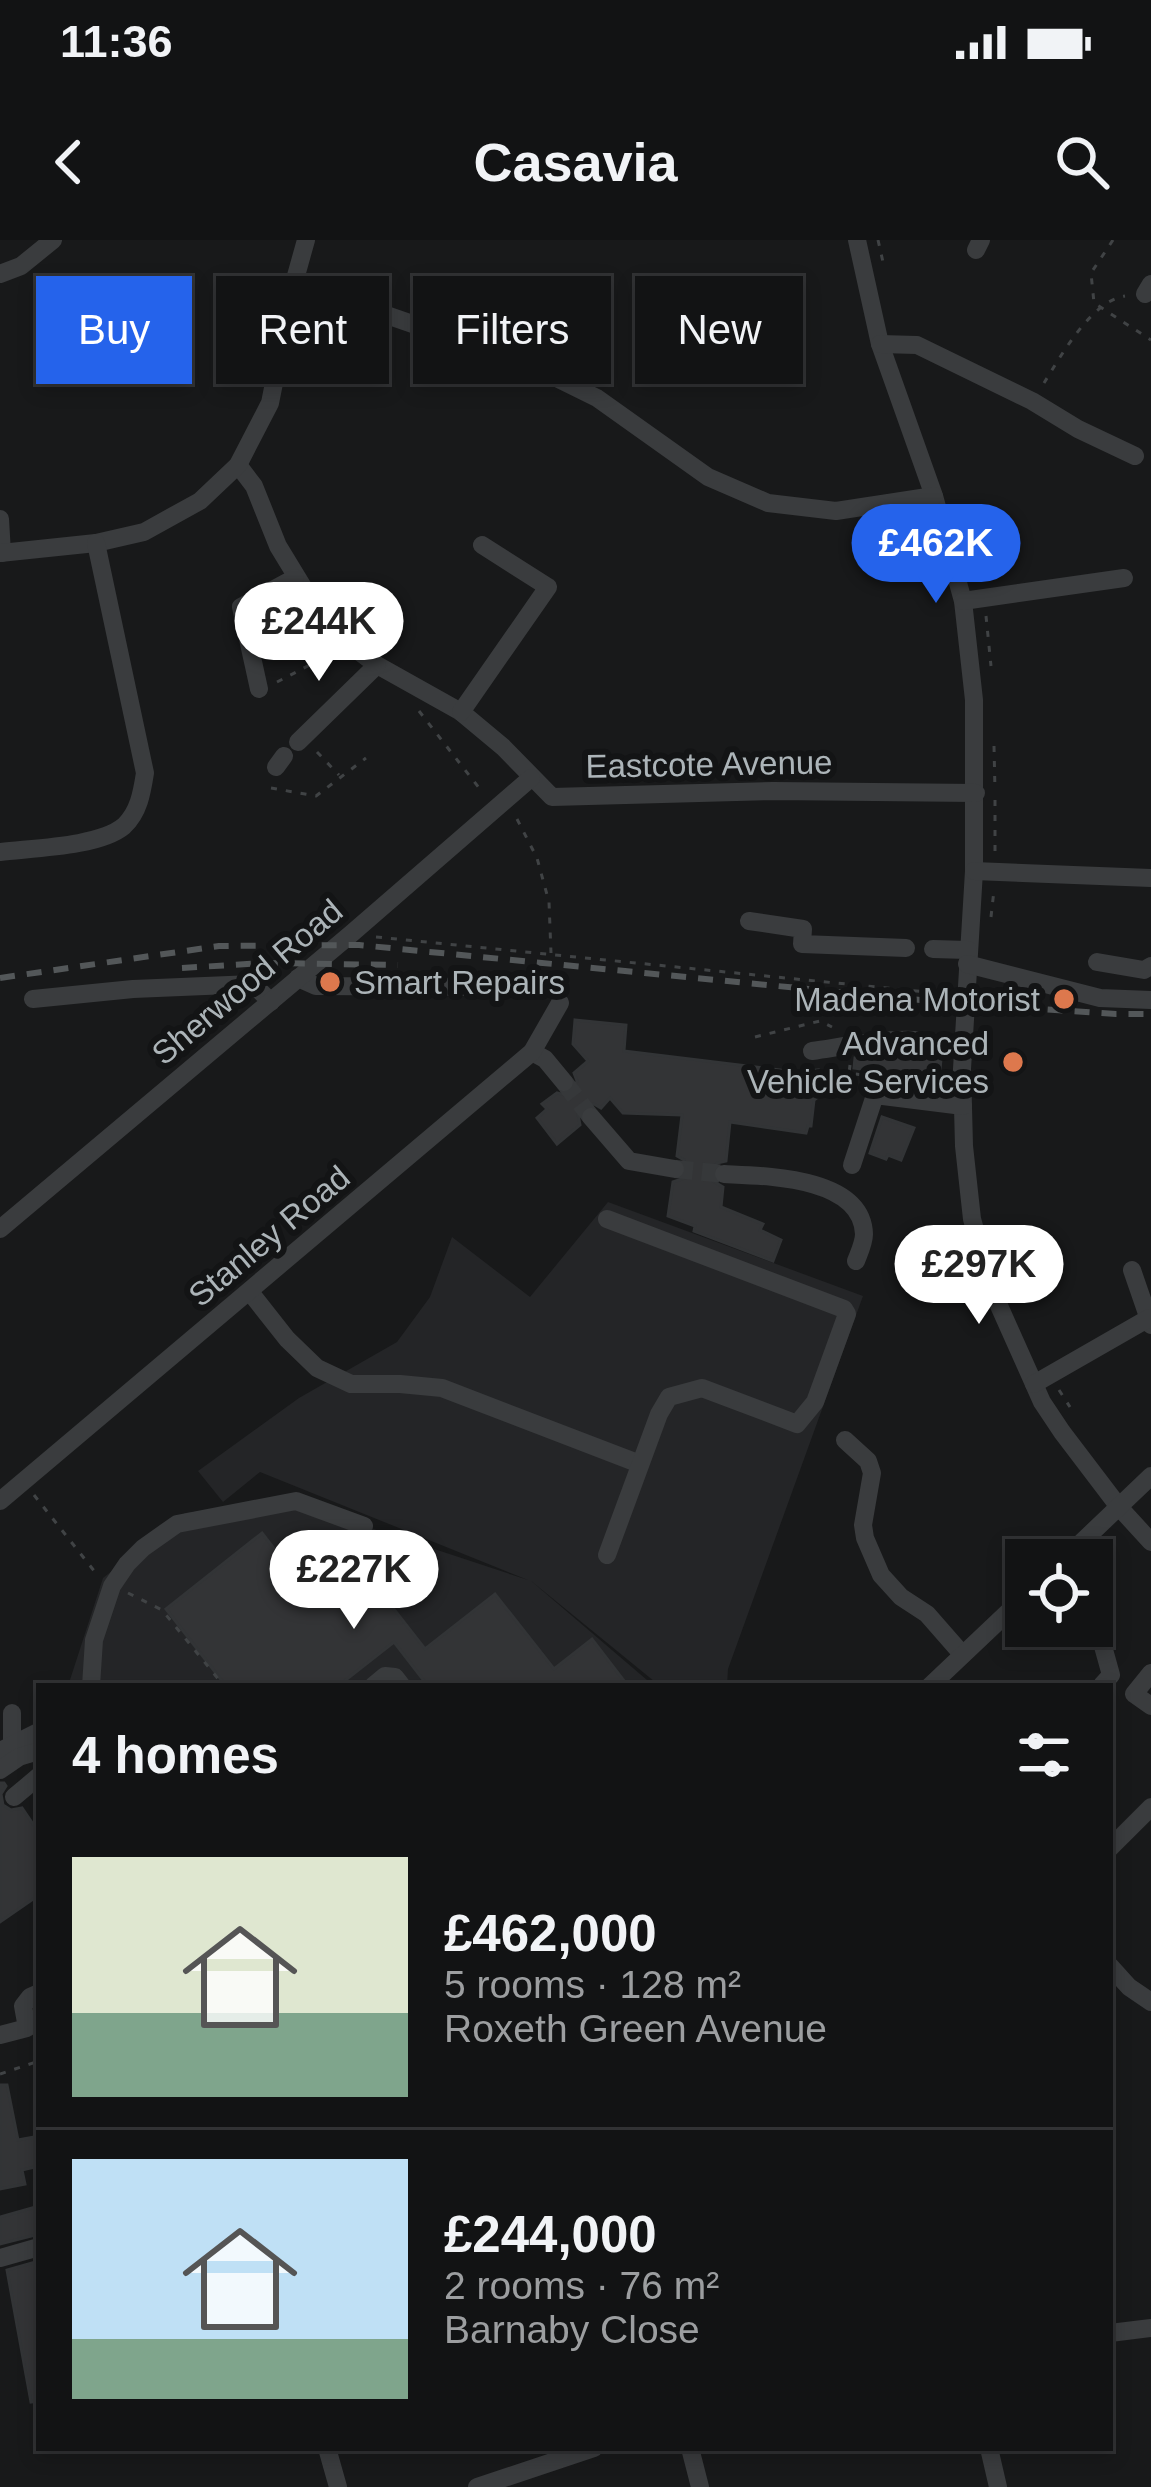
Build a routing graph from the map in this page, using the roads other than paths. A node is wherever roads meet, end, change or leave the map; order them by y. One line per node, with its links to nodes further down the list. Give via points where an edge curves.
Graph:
1 (53, 240): 4 (street)
2 (306, 240): 5 (street)
3 (857, 240): 7 (street)
4 (0, 274)
5 (296, 276)
6 (389, 316): 11 (street, via 528,364 596,398 708,477 768,503 836,511)
7 (880, 344): 9 (street, via 917,345); 11 (street)
8 (274, 384): 10 (street)
9 (1135, 456)
10 (238, 466): 13 (street, via 200,501 144,532); 16 (street, Eastcote Avenue)
11 (934, 496): 18 (street)
12 (0, 519): 15 (street)
13 (95, 543): 15 (street); 25 (street, via 145,773 141,800 124,826 98,839)
14 (482, 544): 21 (street, via 548,587)
15 (1, 553)
16 (295, 578): 19 (street, Eastcote Avenue, via 320,615); 20 (street, via 241,607)
17 (1124, 578): 18 (street)
18 (963, 601): 24 (street)
19 (377, 665): 21 (street, Eastcote Avenue); 22 (street)
20 (259, 689)
21 (461, 712): 23 (street, Eastcote Avenue)
22 (290, 751)
23 (531, 778): 24 (street, Eastcote Avenue, via 552,797); 34 (street, Sherwood Road)
24 (976, 793): 26 (street)
25 (0, 852)
26 (974, 871): 27 (street); 31 (street)
27 (1151, 878)
28 (749, 922): 29 (street, via 803,928 802,944)
29 (906, 948)
30 (933, 949): 31 (street)
31 (967, 957): 37 (street, via 1100,998); 42 (street)
32 (1097, 962): 33 (street)
33 (1151, 966)
34 (298, 978): 35 (street, via 316,986); 38 (street, Sherwood Road)
35 (481, 987)
36 (33, 999): 38 (street, via 254,984)
37 (1151, 1000)
38 (271, 1002): 50 (street, Sherwood Road)
39 (560, 1003): 40 (street, Stanley Road)
40 (532, 1052): 43 (street); 53 (street, Stanley Road)
41 (812, 1052): 42 (street, via 932,1041)
42 (963, 1052): 44 (street)
43 (564, 1082)
44 (963, 1106): 46 (street, via 875,1095); 55 (street, via 972,1219 992,1290)
45 (591, 1117): 47 (street, via 629,1161)
46 (852, 1165)
47 (675, 1168)
48 (724, 1174): 51 (street, via 797,1179 836,1194 864,1229)
49 (608, 1219): 57 (street, via 847,1311 815,1402 797,1424 702,1388 669,1397)
50 (0, 1229)
51 (856, 1262)
52 (1132, 1270): 54 (street)
53 (250, 1292): 57 (street, via 317,1368 351,1384 442,1388); 59 (street, Stanley Road)
54 (1150, 1322): 55 (street)
55 (1042, 1379): 60 (street, via 1062,1432)
56 (845, 1440): 67 (street, via 872,1473 862,1525 881,1575)
57 (640, 1464): 64 (street)
58 (1151, 1476): 60 (street)
59 (0, 1501)
60 (1119, 1507): 62 (street); 63 (street)
61 (364, 1526): 69 (street, via 296,1502 177,1524 112,1586 94,1640)
62 (1085, 1539)
63 (1151, 1542)
64 (607, 1556)
65 (1005, 1614): 67 (street)
66 (1103, 1647): 71 (street, via 1111,1675)
67 (962, 1654): 70 (street)
68 (1151, 1673): 72 (street, via 1134,1694)
69 (91, 1683)
70 (933, 1683)
71 (1104, 1683)
72 (1151, 1706)
73 (12, 1713): 75 (street)
74 (36, 1735): 75 (street)
75 (6, 1747)
76 (36, 1752): 77 (street)
77 (0, 1770)
78 (36, 1779): 79 (street, via 14,1797)
79 (36, 1793)
80 (1151, 1808): 81 (street)
81 (1113, 1845)
82 (1113, 1969): 84 (street)
83 (36, 1994): 85 (street, via 22,2006 27,2028)
84 (1151, 2002)
85 (0, 2035)
86 (36, 2248): 87 (street)
87 (0, 2258)
88 (1151, 2328): 89 (street)
89 (1113, 2333)
90 (328, 2451): 95 (street)
91 (586, 2451): 94 (street)
92 (691, 2451): 97 (street)
93 (989, 2451): 98 (street)
94 (505, 2483): 96 (street)
95 (338, 2487)
96 (477, 2487)
97 (700, 2487)
98 (998, 2487)

